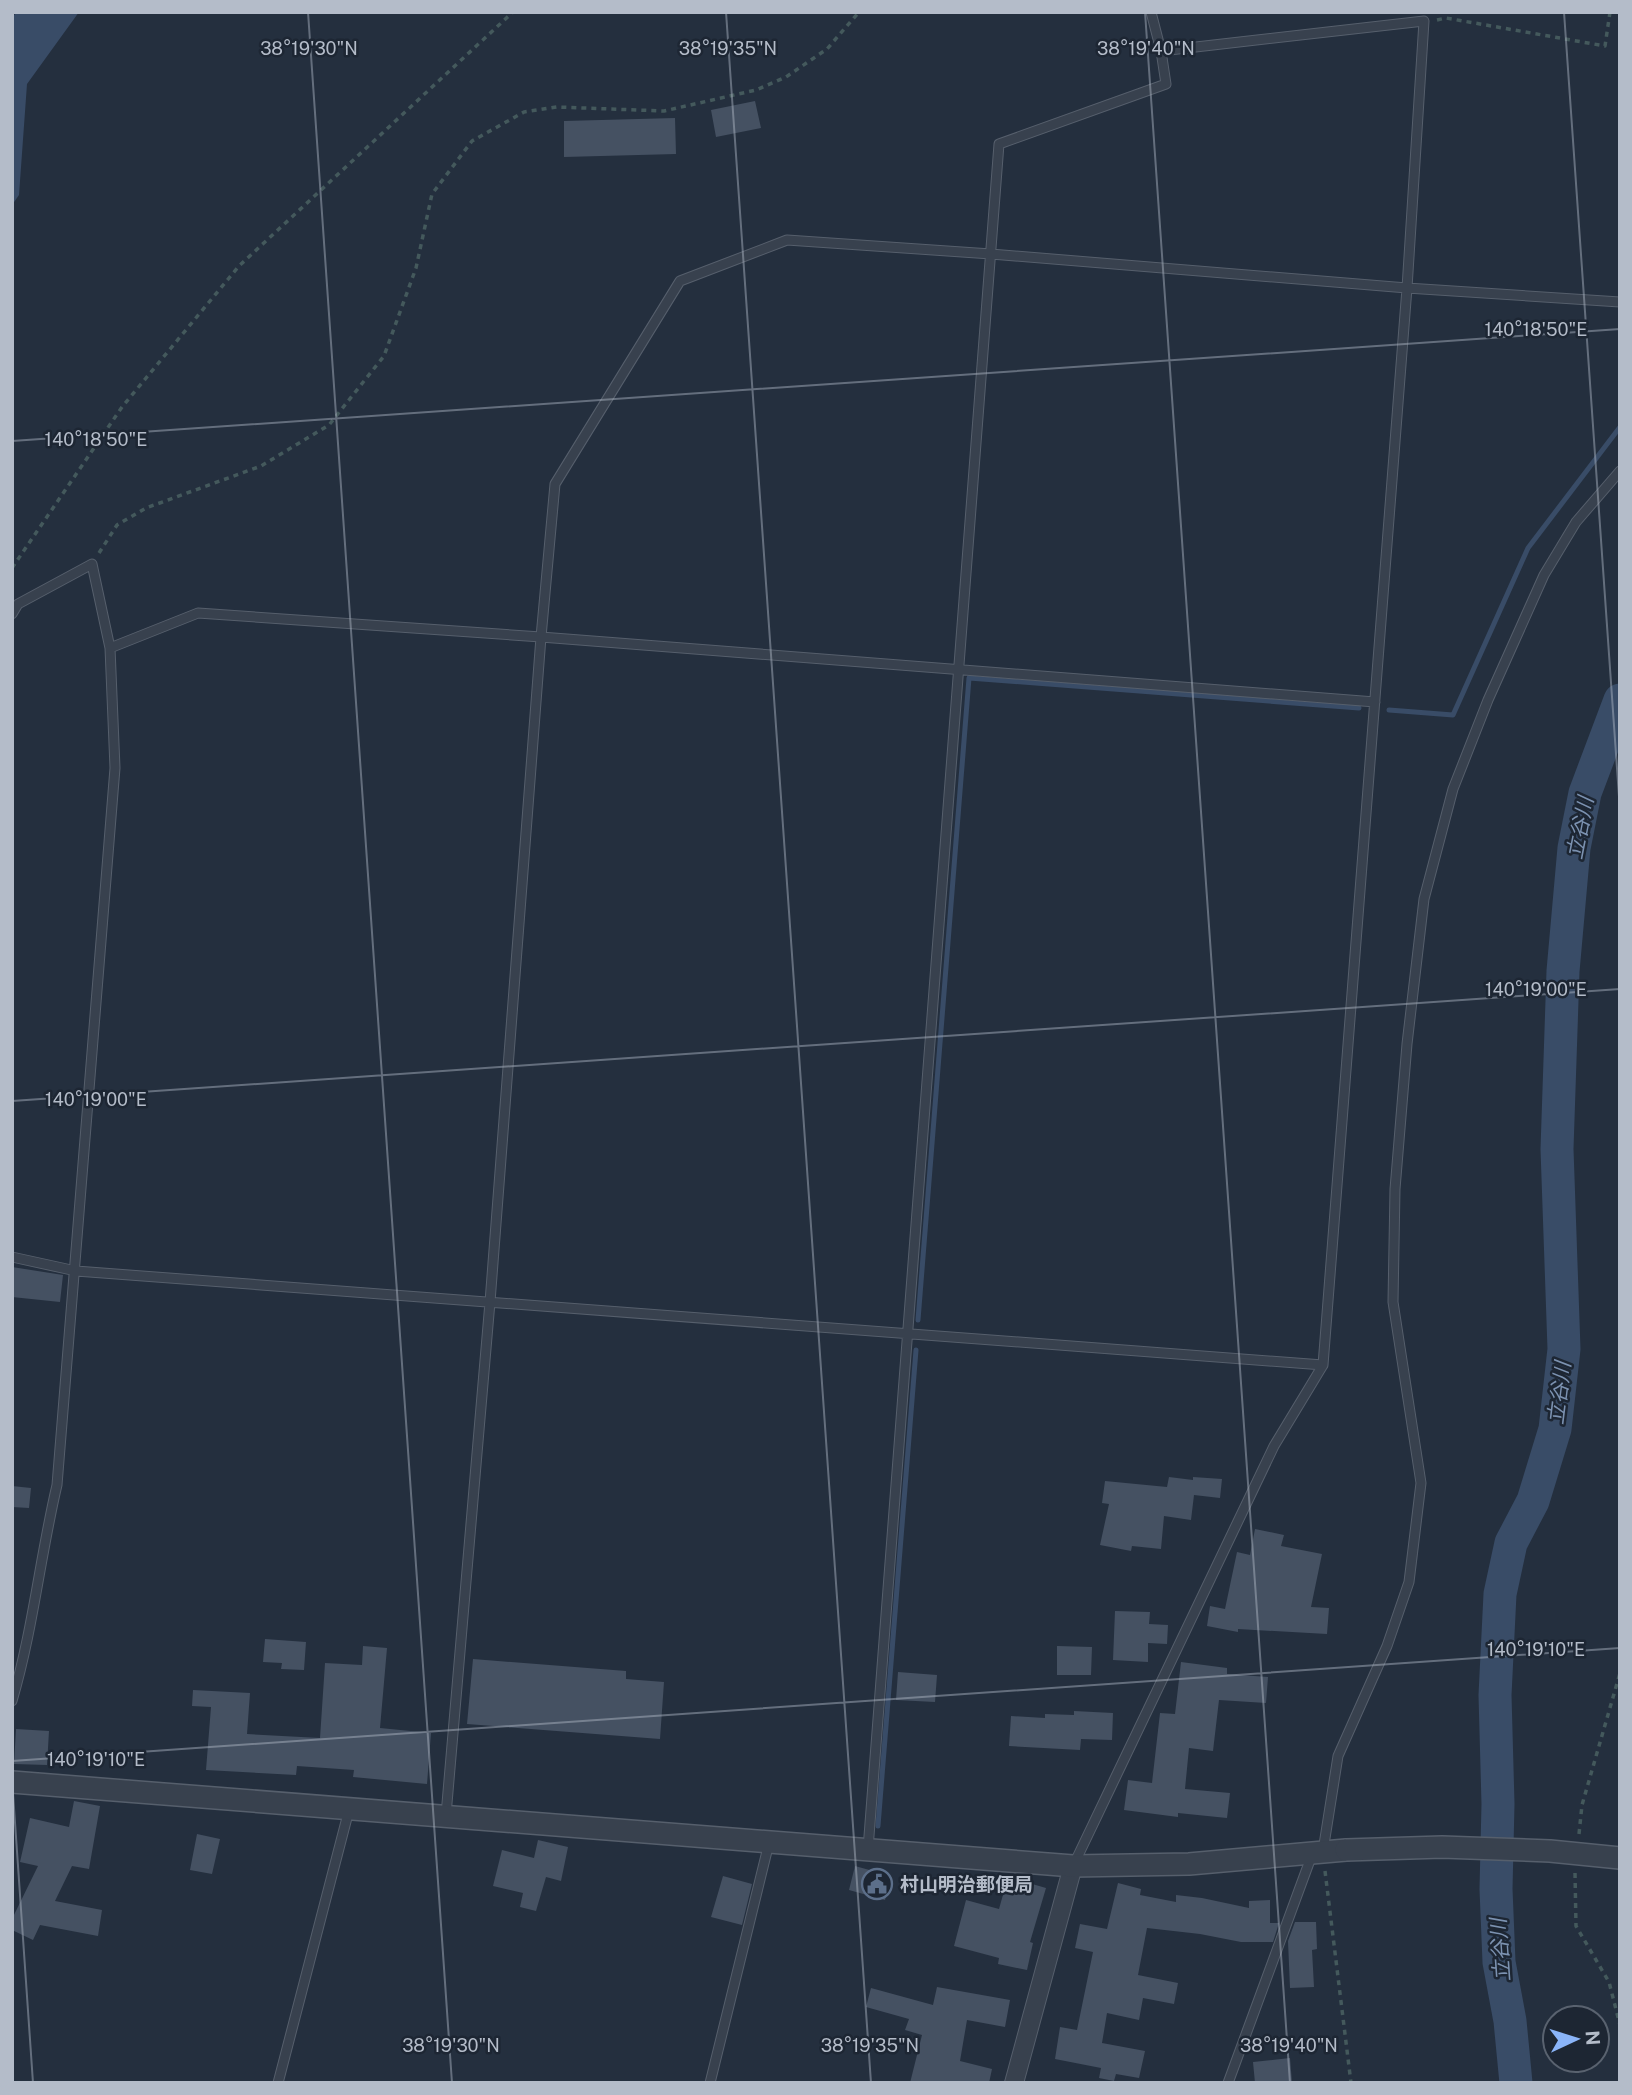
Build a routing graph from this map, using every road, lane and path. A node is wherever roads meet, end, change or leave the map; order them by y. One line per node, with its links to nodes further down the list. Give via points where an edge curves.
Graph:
1 (513, 12): 12 (path, via 239,266 122,407)
2 (859, 12): 11 (path, via 827,49 786,78 756,90 664,111 556,107 524,112 472,141 432,194 416,268 384,356 329,425 261,466 146,508 117,525)
3 (1151, 12): 6 (lane)
4 (1610, 12): 5 (path, via 1605,46 1446,18)
5 (1424, 22): 6 (lane); 8 (lane)
6 (1161, 51): 7 (lane, via 1166,84 999,144)
7 (991, 254): 8 (lane); 14 (lane, via 787,240 680,281 555,484); 16 (lane)
8 (1407, 288): 9 (lane); 17 (lane)
9 (1620, 302)
10 (1620, 471): 31 (lane, via 1576,522 1544,575 1453,789 1424,899 1395,1189 1393,1302 1421,1483 1409,1582 1387,1646 1338,1756)
11 (92, 564): 13 (lane, via 18,604); 15 (lane)
12 (12, 568)
13 (12, 614)
14 (541, 637): 15 (lane, via 198,613); 16 (lane); 22 (lane)
15 (110, 648): 21 (lane, via 115,768)
16 (959, 668): 17 (lane); 23 (lane)
17 (1375, 702): 24 (lane)
18 (1620, 1182): 19 (path)
19 (1620, 1203)
20 (12, 1257): 21 (lane)
21 (76, 1271): 22 (lane); 25 (lane, via 57,1485)
22 (490, 1301): 23 (lane); 28 (lane)
23 (906, 1334): 24 (lane); 30 (lane)
24 (1323, 1365): 33 (lane, via 1274,1446)
25 (12, 1701)
26 (12, 1782): 27 (street)
27 (349, 1810): 28 (street); 34 (lane)
28 (446, 1817): 29 (street)
29 (769, 1843): 30 (street); 35 (lane)
30 (868, 1849): 33 (street)
31 (1318, 1852): 32 (street, bridge, via 1442,1847); 33 (street, via 1189,1864); 37 (lane); 38 (path)
32 (1620, 1858)
33 (1073, 1866): 36 (street)
34 (278, 2083)
35 (710, 2083)
36 (1014, 2083)
37 (1228, 2083)
38 (1351, 2083)

